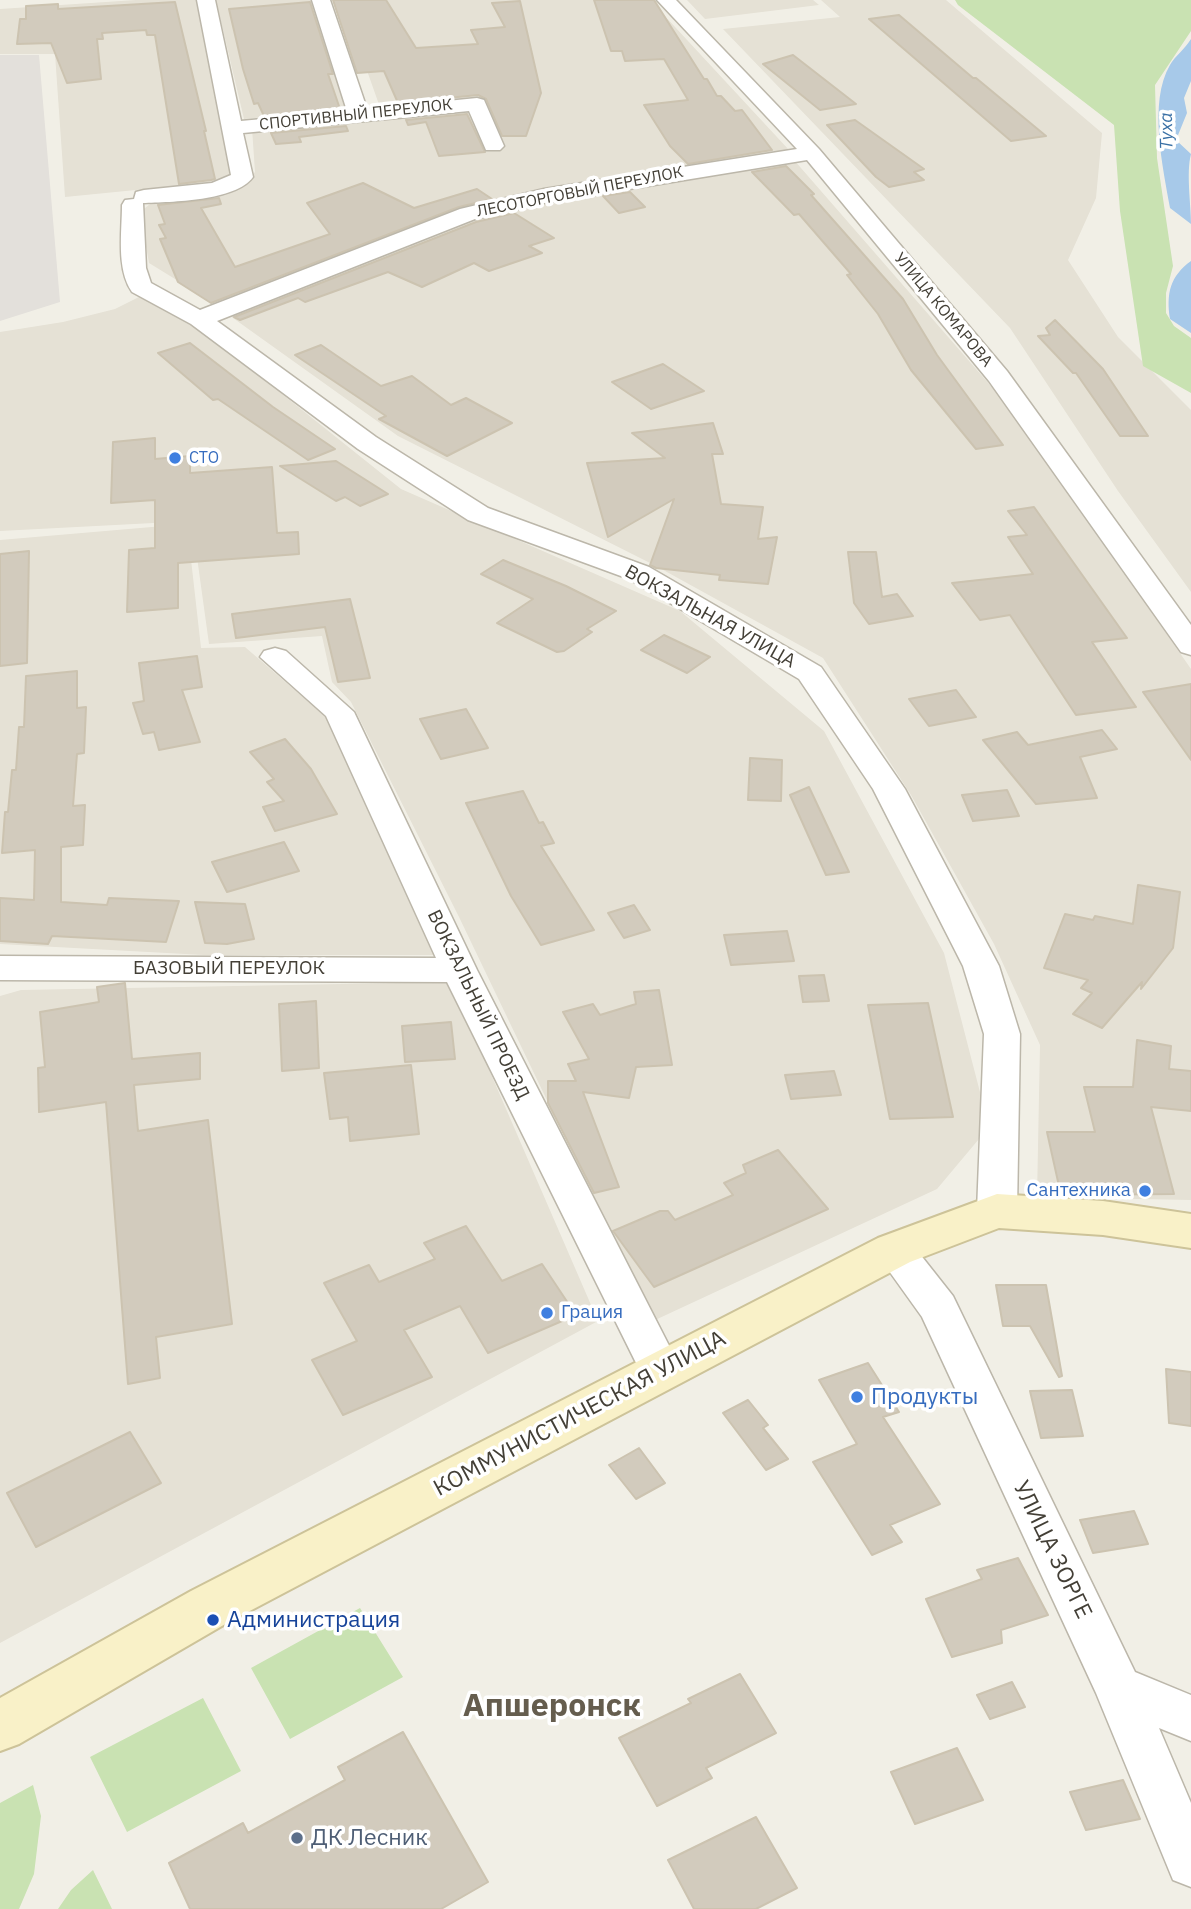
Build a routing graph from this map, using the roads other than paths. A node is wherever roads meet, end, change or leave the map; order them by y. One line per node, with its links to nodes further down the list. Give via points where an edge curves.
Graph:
1 (206, 0): 5 (street, ВОКЗАЛЬНАЯ УЛИЦА)
2 (321, 0): 4 (street)
3 (666, 0): 7 (street, УЛИЦА КОМАРОВА)
4 (358, 113): 5 (street, СПОРТИВНЫЙ ПЕРЕУЛОК); 6 (street, СПОРТИВНЫЙ ПЕРЕУЛОК, via 477,104)
5 (233, 128): 8 (street, ВОКЗАЛЬНАЯ УЛИЦА, via 242,177 237,184 139,201 134,268 140,287)
6 (493, 146)
7 (812, 153): 8 (street, ЛЕСОТОРГОВЫЙ ПЕРЕУЛОК, via 544,196 468,214); 9 (street, УЛИЦА КОМАРОВА, via 998,376)
8 (199, 319): 13 (street, ВОКЗАЛЬНАЯ УЛИЦА, via 367,443 478,514 639,573 810,673 889,789 981,966 1002,1034)
9 (1191, 646)
10 (275, 657): 12 (street, ВОКЗАЛЬНЫЙ ПРОЕЗД, via 339,712)
11 (0, 968): 12 (street, БАЗОВЫЙ ПЕРЕУЛОК)
12 (459, 970): 16 (street, ВОКЗАЛЬНЫЙ ПРОЕЗД)
13 (997, 1211): 14 (main road, КОММУНИСТИЧЕСКАЯ УЛИЦА, via 1103,1218); 15 (main road, КОММУНИСТИЧЕСКАЯ УЛИЦА)
14 (1191, 1231)
15 (894, 1250): 16 (main road, КОММУНИСТИЧЕСКАЯ УЛИЦА); 17 (street, УЛИЦА ЗОРГЕ, via 939,1308)
16 (661, 1371): 19 (main road, КОММУНИСТИЧЕСКАЯ УЛИЦА, via 209,1607)
17 (1118, 1688): 18 (street); 20 (street, УЛИЦА ЗОРГЕ)
18 (1191, 1718)
19 (0, 1726)
20 (1191, 1862)

